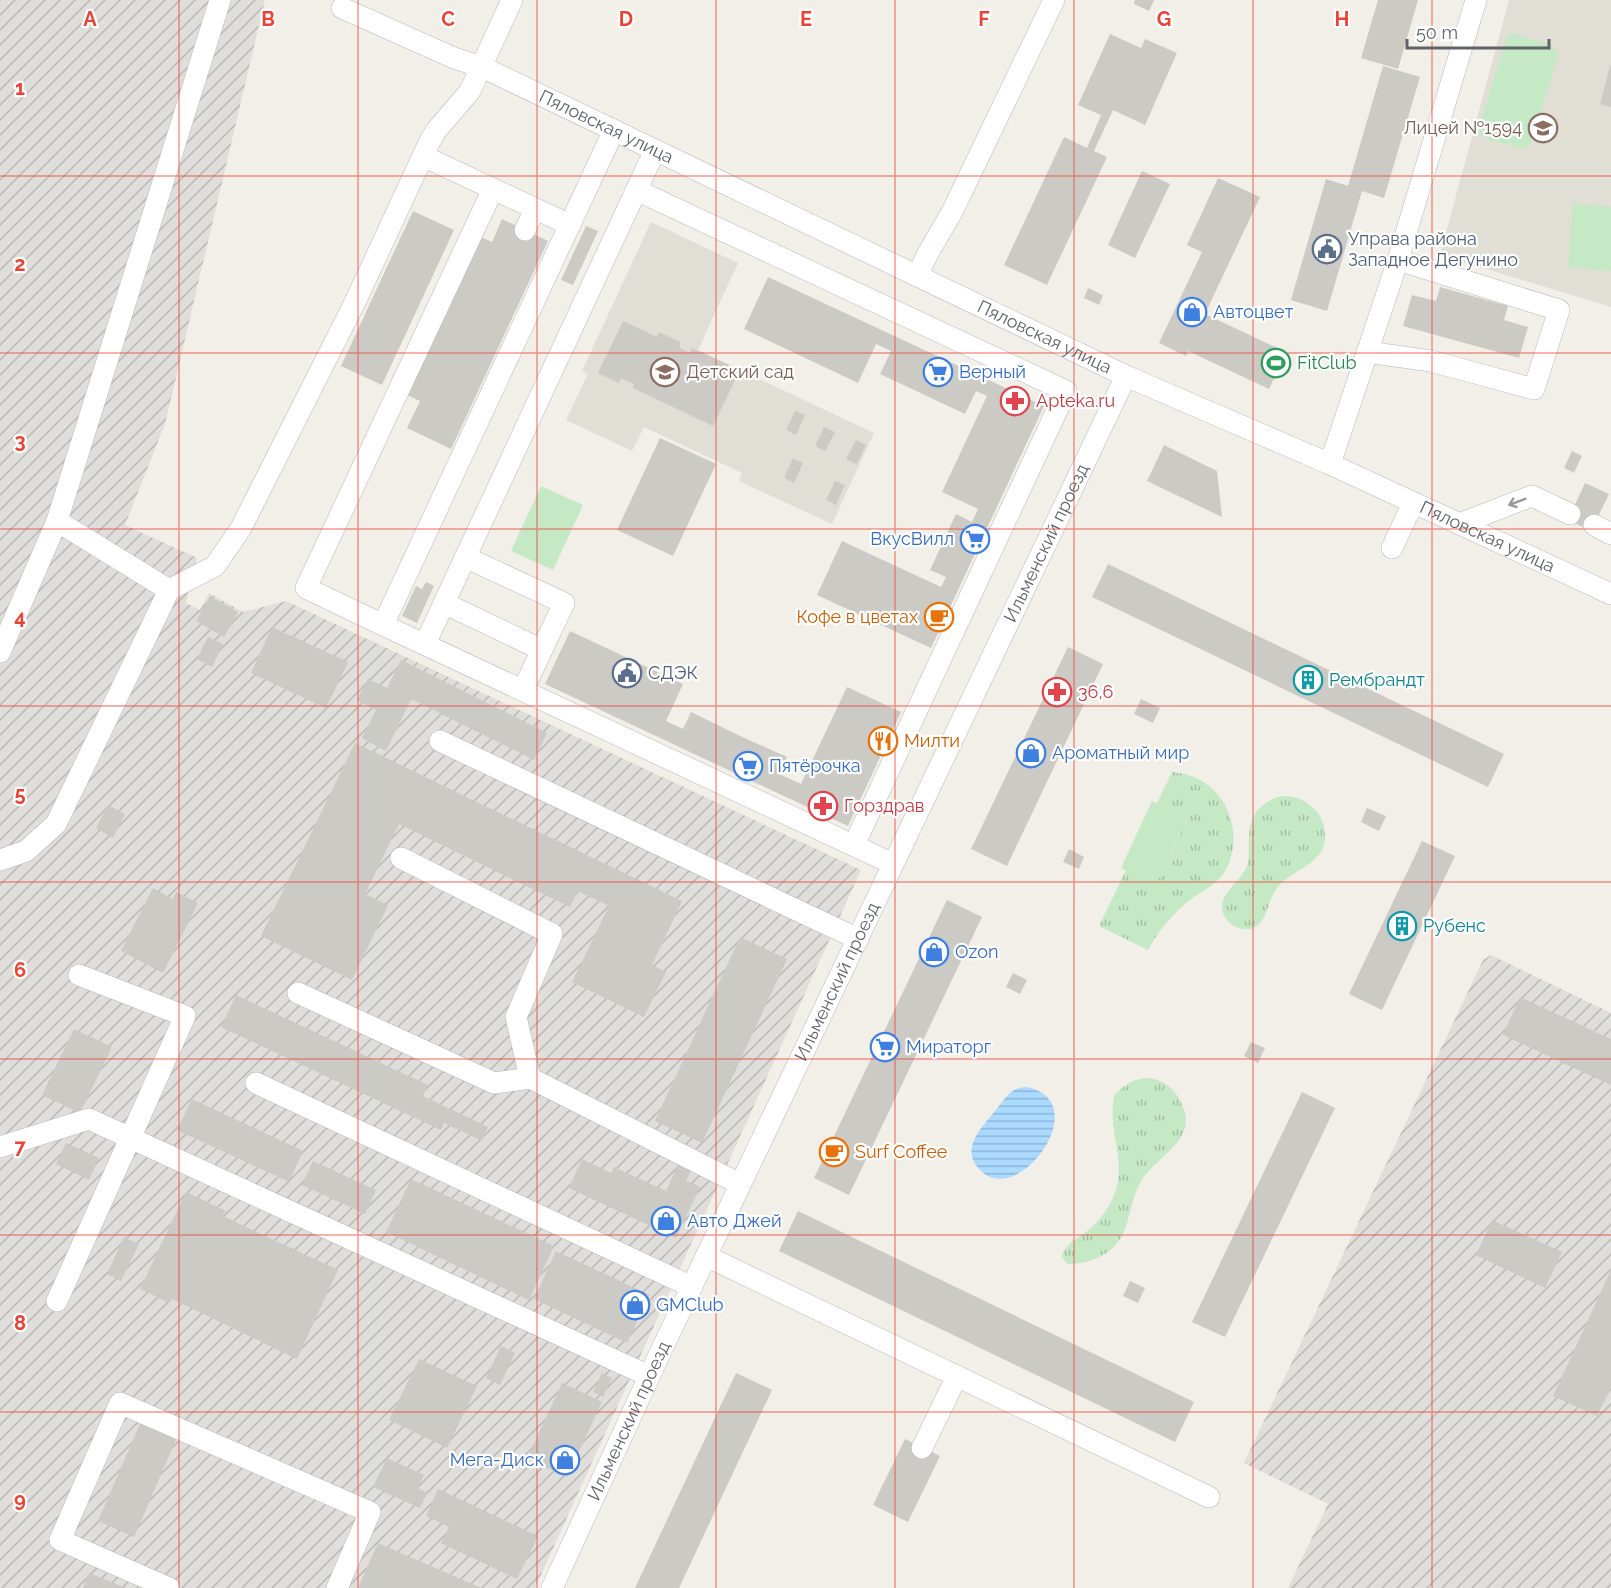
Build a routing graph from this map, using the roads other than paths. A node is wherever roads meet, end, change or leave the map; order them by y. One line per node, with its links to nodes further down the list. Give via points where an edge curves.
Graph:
1 (220, 0): 22 (street)
2 (512, 0): 6 (street)
3 (1054, 0): 16 (street)
4 (1476, 0): 15 (street)
5 (342, 8): 6 (street, Пяловская улица)
6 (482, 67): 7 (street, Пяловская улица); 9 (street, via 470,91 435,132)
7 (614, 130): 8 (street, Пяловская улица); 13 (street)
8 (655, 150): 11 (street); 16 (street, Пяловская улица)
9 (423, 156): 10 (street); 26 (street, via 242,528 215,566)
10 (493, 189): 12 (street); 29 (street, via 306,588)
11 (636, 190): 25 (street); 35 (street, via 1066,391)
12 (535, 209): 13 (street); 14 (street)
13 (570, 225): 29 (street)
14 (525, 230)
15 (1398, 260): 17 (street); 17 (street, via 1559,310 1534,389 1431,361)
16 (917, 276): 18 (street, Пяловская улица)
17 (1367, 352): 19 (street)
18 (1126, 376): 19 (street, Пяловская улица); 38 (street, Ильменский проезд)
19 (1330, 464): 20 (street, Пяловская улица)
20 (1413, 503): 23 (street, Пяловская улица); 24 (street)
21 (1570, 514): 23 (street, one-way to 23, via 1532,496)
22 (57, 521): 26 (street); 32 (street)
23 (1459, 524): 27 (street, Пяловская улица)
24 (1392, 548)
25 (465, 557): 28 (street); 31 (street, via 564,603)
26 (169, 590): 37 (street, via 56,824 26,851)
27 (1611, 594)
28 (444, 603): 30 (street); 31 (street)
29 (383, 625): 30 (street)
30 (425, 644): 33 (street)
31 (542, 650): 33 (street)
32 (0, 651)
33 (523, 690): 35 (street)
34 (440, 741): 39 (street)
35 (854, 845): 38 (street)
36 (401, 858): 42 (street, via 552,934 516,1017)
37 (0, 860)
38 (893, 864): 39 (street, Ильменский проезд)
39 (858, 939): 46 (street, Ильменский проезд)
40 (79, 975): 44 (street, via 185,1016)
41 (298, 993): 42 (street, via 494,1083)
42 (531, 1078): 46 (street)
43 (256, 1083): 48 (street)
44 (130, 1137): 45 (street, via 89,1119); 49 (street); 50 (street)
45 (0, 1147)
46 (740, 1184): 47 (street, Ильменский проезд)
47 (706, 1256): 48 (street, Ильменский проезд); 51 (street)
48 (692, 1287): 50 (street, Ильменский проезд)
49 (57, 1301)
50 (649, 1376): 56 (street, Ильменский проезд)
51 (957, 1376): 52 (street); 53 (street)
52 (922, 1448)
53 (1209, 1497)
54 (169, 1588): 55 (street, via 60,1540 120,1402 370,1512)
55 (337, 1588)
56 (552, 1588)

